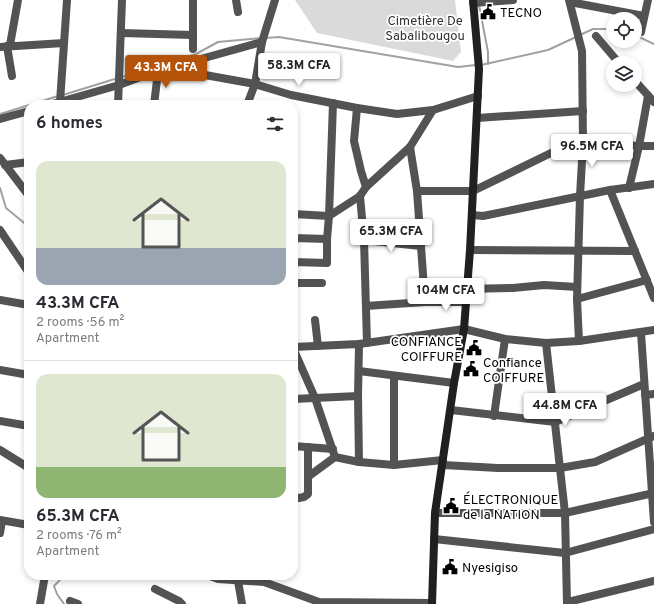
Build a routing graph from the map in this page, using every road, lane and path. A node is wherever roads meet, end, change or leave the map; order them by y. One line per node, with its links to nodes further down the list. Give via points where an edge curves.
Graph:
1 (18, 0): 19 (street)
2 (67, 0): 18 (street)
3 (122, 0): 14 (street)
4 (193, 0): 15 (street)
5 (236, 0): 11 (street)
6 (275, 0): 17 (street)
7 (513, 0): 9 (street)
8 (648, 0): 12 (street)
9 (473, 1): 28 (main road, via 479,66)
10 (569, 1): 12 (street); 39 (street, via 582,51)
11 (238, 12)
12 (644, 16): 13 (street)
13 (642, 27)
14 (121, 33): 15 (street); 25 (street)
15 (193, 35): 20 (street)
16 (596, 36): 21 (street)
17 (262, 42): 22 (street); 24 (street)
18 (64, 43): 19 (street); 30 (street)
19 (6, 46): 23 (street)
20 (193, 49)
21 (613, 56)
22 (166, 68): 24 (street); 25 (street); 33 (street, via 157,80)
23 (12, 76)
24 (255, 84): 27 (street); 34 (street)
25 (119, 85): 31 (street); 32 (street)
26 (642, 89): 29 (street)
27 (291, 95): 35 (street); 36 (street)
28 (478, 96): 38 (street); 41 (main road)
29 (651, 99): 44 (street)
30 (60, 100)
31 (67, 100)
32 (118, 100)
33 (155, 100)
34 (249, 100)
35 (290, 100)
36 (333, 103): 37 (street); 60 (street)
37 (357, 108): 38 (street, via 397,114); 50 (street, via 354,141)
38 (433, 110): 46 (street)
39 (583, 111): 41 (street); 43 (street)
40 (24, 112): 42 (street)
41 (477, 118): 55 (main road)
42 (0, 119)
43 (583, 143): 44 (street); 55 (street, via 555,151); 57 (street)
44 (639, 146): 45 (street); 51 (street)
45 (654, 146)
46 (410, 147): 50 (street); 54 (street)
47 (2, 162): 48 (street); 52 (street)
48 (24, 162)
49 (654, 184): 51 (street)
50 (366, 187): 56 (street)
51 (629, 188): 53 (street)
52 (24, 190)
53 (610, 190): 57 (street); 68 (street)
54 (417, 191): 55 (street); 65 (street)
55 (474, 191): 59 (main road)
56 (360, 196): 60 (street); 64 (street)
57 (580, 196): 59 (street, via 483,216); 67 (street)
58 (298, 214): 60 (street)
59 (472, 215): 66 (main road)
60 (329, 216): 63 (street)
61 (0, 230): 70 (street)
62 (298, 238): 63 (street)
63 (327, 239): 69 (street, via 327,263)
64 (364, 240): 65 (street); 82 (street)
65 (421, 246): 79 (street)
66 (470, 250): 67 (street); 75 (main road)
67 (578, 250): 68 (street); 74 (street)
68 (635, 251): 71 (street)
69 (298, 262)
70 (24, 266)
71 (646, 280): 76 (street); 77 (street)
72 (298, 283): 73 (street)
73 (322, 283)
74 (578, 287): 75 (street, via 544,285); 77 (street)
75 (468, 289): 80 (main road)
76 (654, 298)
77 (577, 299): 88 (street)
78 (0, 300): 81 (street)
79 (425, 302): 80 (street); 82 (street)
80 (466, 302): 84 (main road)
81 (24, 304)
82 (366, 306): 90 (street)
83 (315, 320): 91 (street)
84 (464, 329): 87 (street); 90 (street); 98 (main road)
85 (654, 330): 86 (street)
86 (641, 333): 88 (street); 99 (street)
87 (505, 339): 89 (street); 105 (street)
88 (579, 341): 89 (street)
89 (546, 343): 107 (street)
90 (363, 344): 91 (street); 95 (street)
91 (318, 346): 92 (street)
92 (298, 348)
93 (298, 359): 102 (street)
94 (0, 370): 96 (street)
95 (359, 371): 97 (street); 101 (street)
96 (24, 374)
97 (394, 376): 98 (street); 117 (street)
98 (454, 383): 104 (main road)
99 (644, 384): 100 (street); 107 (street)
100 (650, 395): 109 (street)
101 (358, 396): 102 (street); 114 (street)
102 (315, 398): 103 (street); 113 (street)
103 (298, 399)
104 (451, 410): 105 (street); 115 (main road)
105 (494, 416): 107 (street)
106 (0, 421): 108 (street)
107 (555, 422): 118 (street)
108 (24, 425)
109 (651, 437): 118 (street, via 595,462); 120 (street)
110 (298, 446): 111 (street)
111 (308, 447): 113 (street); 119 (street)
112 (0, 450): 116 (street)
113 (334, 453): 114 (street); 119 (street)
114 (360, 462): 117 (street)
115 (443, 462): 117 (street); 118 (street, via 498,468); 122 (main road)
116 (24, 465)
117 (394, 465)
118 (560, 468): 123 (street)
119 (309, 476): 121 (street, via 308,494)
120 (653, 493): 123 (street); 125 (street)
121 (298, 498)
122 (435, 513): 123 (street); 129 (main road)
123 (565, 514): 130 (street)
124 (1, 521): 126 (street); 128 (street)
125 (654, 522)
126 (24, 524)
127 (654, 529): 130 (street)
128 (0, 533)
129 (434, 539): 130 (street); 143 (main road)
130 (565, 553): 139 (street)
131 (44, 580): 140 (street)
132 (228, 580): 135 (street)
133 (243, 580): 135 (street)
134 (258, 580): 138 (street)
135 (238, 581): 142 (street)
136 (654, 581): 139 (street)
137 (155, 589): 141 (street)
138 (319, 603): 143 (street)
139 (568, 603)
140 (40, 604)
141 (182, 604)
142 (242, 604)
143 (432, 604)

